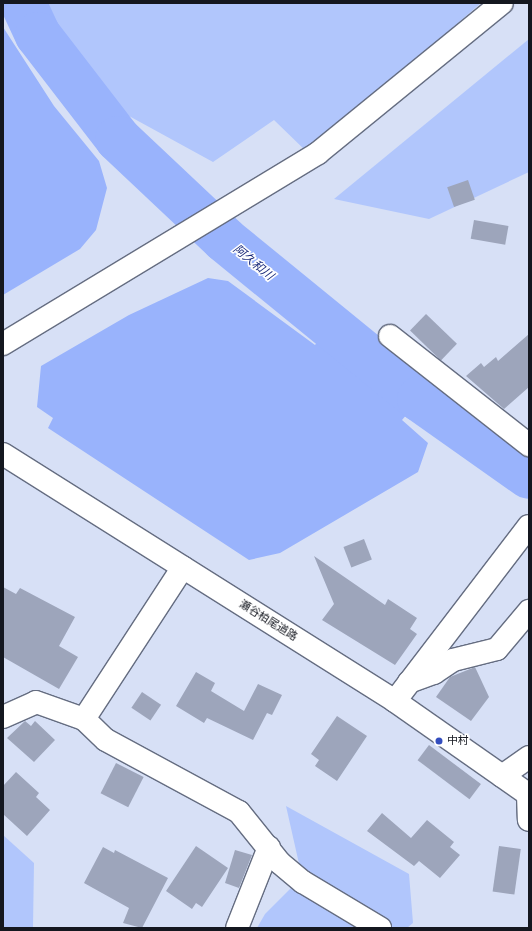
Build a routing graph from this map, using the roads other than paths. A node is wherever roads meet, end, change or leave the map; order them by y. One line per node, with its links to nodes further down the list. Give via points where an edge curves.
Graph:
1 (502, 3): 3 (street, via 318,153 192,233)
2 (390, 336): 4 (street)
3 (3, 344)
4 (529, 445)
5 (3, 454): 7 (street, 瀬谷柏尾道路)
6 (529, 526): 9 (street)
7 (183, 567): 10 (street, 瀬谷柏尾道路); 12 (street)
8 (529, 611): 9 (street, via 497,649 453,660 434,673)
9 (409, 682): 10 (street)
10 (395, 701): 14 (street, 瀬谷柏尾道路)
11 (3, 717): 12 (street, via 36,702)
12 (84, 719): 17 (street, via 106,740 239,812)
13 (529, 757): 14 (street)
14 (502, 776): 15 (street, 瀬谷柏尾道路)
15 (529, 795): 16 (street)
16 (529, 820)
17 (269, 847): 18 (street); 19 (street, via 280,863 303,882)
18 (237, 928)
19 (380, 928)

